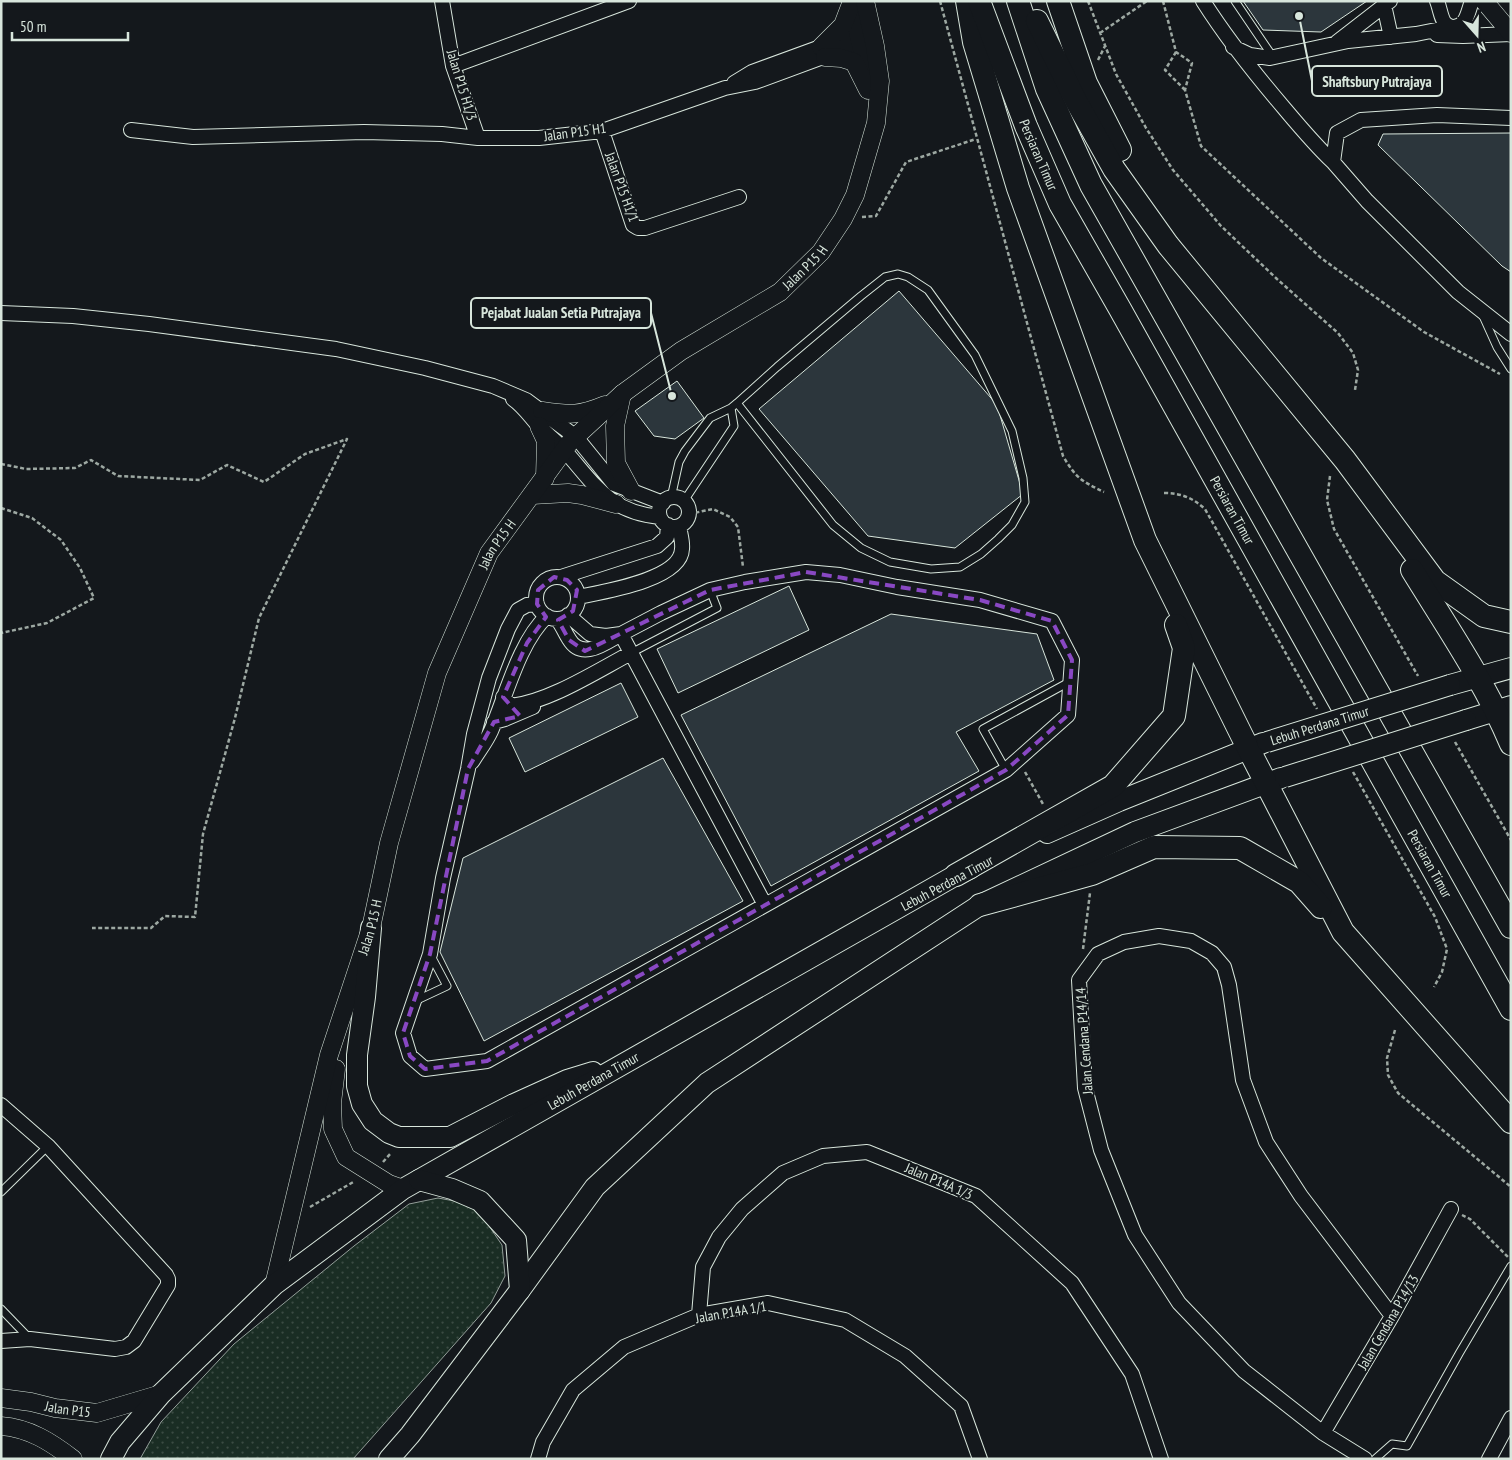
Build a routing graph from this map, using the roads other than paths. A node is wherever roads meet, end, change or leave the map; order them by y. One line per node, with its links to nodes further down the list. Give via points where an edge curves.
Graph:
1 (442, 1): 24 (street, Jalan P15 H1/3)
2 (629, 1): 24 (street)
3 (967, 1): 49 (main road, via 974,42 1018,188)
4 (979, 1): 78 (main road, Persiaran Timur, via 1026,126 1060,204)
5 (1018, 1): 73 (main road, via 1047,89 1091,185)
6 (1027, 1): 34 (main road, via 1114,169)
7 (1058, 1): 34 (main road, via 1086,83)
8 (1202, 1): 21 (street)
9 (1235, 1): 23 (lane)
10 (1436, 1): 15 (street, via 1443,20)
11 (1472, 1): 15 (street, via 1466,19 1461,25)
12 (1484, 1): 16 (street)
13 (856, 2): 18 (street, Jalan P15 H); 22 (street)
14 (1387, 3): 19 (street); 20 (street)
15 (1451, 27): 17 (street)
16 (1511, 33): 17 (street)
17 (1416, 34): 19 (street)
18 (866, 36): 22 (street, Jalan P15 H1); 25 (street, Jalan P15 H); 32 (street, Jalan P15 H, via 880,81 876,123)
19 (1391, 37): 20 (street)
20 (1335, 44): 23 (street)
21 (1233, 47): 23 (street, via 1250,55); 26 (street)
22 (823, 52): 25 (street, via 854,62); 29 (street, Jalan P15 H1, via 752,72 725,88)
23 (1272, 58): 26 (street, via 1263,70)
24 (453, 66): 30 (street, Jalan P15 H1/3)
25 (868, 90): 32 (street, Jalan P15 H)
26 (1268, 91): 31 (street)
27 (1511, 118): 31 (street, via 1437,115 1361,120 1337,133)
28 (131, 130): 30 (street, Jalan P15 H1, via 193,137 364,132)
29 (602, 131): 30 (street, Jalan P15 H1, via 539,138); 33 (street, Jalan P15 H1/1, via 634,225 638,228)
30 (478, 138)
31 (1333, 162): 35 (street, via 1367,201)
32 (856, 195): 39 (street, Jalan P15 H, via 821,252 780,292 681,351)
33 (739, 197)
34 (1168, 244): 43 (main road)
35 (1481, 311): 37 (street); 38 (lane)
36 (1, 313): 41 (street, via 149,324 336,349 492,386)
37 (1511, 334)
38 (1511, 370)
39 (618, 398): 41 (street, via 589,412); 42 (street, Jalan P15 H); 45 (street, via 616,463)
40 (734, 406): 40 (lane, via 885,277 898,274 908,277 928,290 975,354 1012,431 1025,502 1012,525 998,540 960,567 931,569 890,562 861,548 833,525); 48 (lane, via 734,426); 48 (lane, via 710,418 685,450 679,462)
41 (541, 418): 42 (street); 44 (street, via 546,441)
42 (570, 444): 44 (street, Jalan P15 H); 45 (street, via 614,484); 47 (street, via 591,483)
43 (1337, 468): 55 (main road, via 1436,581 1484,616); 59 (main road)
44 (545, 479): 46 (street, Jalan P15 H)
45 (631, 491): 48 (street)
46 (532, 496): 47 (street, via 582,494); 74 (street, Jalan P15 H, via 489,553 437,673 389,843)
47 (616, 504): 48 (street, via 644,515)
48 (673, 512): 50 (street, via 667,537 657,546); 52 (street, via 682,550 673,566 645,581)
49 (1145, 540): 66 (main road); 70 (main road, via 1184,648 1174,716 1113,786)
50 (561, 577): 52 (street, via 573,584); 53 (street, via 541,584)
51 (710, 590): 56 (street); 57 (lane, via 718,608); 60 (street, via 806,572 840,574 980,600 1052,621 1072,660)
52 (578, 597): 54 (street, via 573,611)
53 (537, 604): 54 (street); 67 (street, via 527,604 518,610 508,629 489,678)
54 (557, 617): 56 (street, via 590,634); 56 (street, via 569,640 585,651); 61 (street, via 539,622 526,643)
55 (1511, 622)
56 (621, 634): 57 (street)
57 (631, 653): 62 (street); 71 (street)
58 (1511, 668): 59 (main road, Lebuh Perdana Timur)
59 (1478, 676): 63 (main road); 66 (main road, Lebuh Perdana Timur, bridge)
60 (1071, 681): 68 (street, via 1068,715); 68 (lane, via 983,729)
61 (504, 697): 62 (street, via 511,706); 64 (street)
62 (543, 698): 64 (street, via 529,710)
63 (1504, 708): 65 (main road); 69 (main road, bridge)
64 (494, 722): 67 (street)
65 (1511, 744)
66 (1258, 745): 69 (main road); 70 (main road, Lebuh Perdana Timur, via 1119,801)
67 (468, 769): 76 (street)
68 (1006, 770): 71 (street)
69 (1276, 780): 72 (main road, via 1135,832); 75 (main road)
70 (956, 875): 80 (main road, Lebuh Perdana Timur)
71 (765, 905): 77 (street, via 487,1061 425,1069 410,1056 403,1033)
72 (980, 905): 75 (main road, via 1092,874 1154,847 1240,848 1299,882); 89 (main road, via 707,1083 594,1187)
73 (1511, 927)
74 (371, 928): 79 (street, Jalan P15 H); 80 (main road, via 357,1055 357,1086 362,1104 373,1121 389,1133 399,1137 450,1138 568,1080)
75 (1343, 932): 82 (main road)
76 (430, 954): 77 (street); 77 (lane, via 447,986)
77 (414, 1002)
78 (1511, 1009)
79 (340, 1026): 84 (street, Jalan P15 H, via 332,1103 333,1129 346,1157 389,1184); 88 (street, Jalan P15 H, via 329,1055)
80 (627, 1061): 84 (main road, Lebuh Perdana Timur)
81 (1, 1104): 83 (street)
82 (1511, 1122)
83 (48, 1146): 85 (lane); 93 (street, via 166,1275 168,1285 134,1341 126,1347 115,1349)
84 (411, 1185): 88 (main road, Lebuh Perdana Timur); 89 (main road, via 452,1189 480,1201 516,1240)
85 (1, 1192)
86 (1451, 1209): 92 (street, Jalan Cendana P14/13)
87 (1511, 1266): 109 (lane, via 1407,1446 1392,1444)
88 (274, 1285): 95 (main road, Lebuh Perdana Timur)
89 (520, 1290): 100 (main road)
90 (1, 1310): 93 (lane)
91 (699, 1314): 105 (street, Jalan P14A 1/1, via 624,1347 573,1390 543,1442); 106 (street, Jalan P14A 1/1, via 768,1303 845,1320 905,1356 961,1406); 107 (street, Jalan P14A 1/3, via 703,1266 719,1237 742,1209 783,1173 822,1156 868,1152 976,1196 1072,1283 1132,1374)
92 (1392, 1316): 99 (street, Jalan Cendana P14/13); 99 (street, Jalan Cendana P14/14, via 1301,1196 1266,1142 1243,1080 1229,985 1218,960 1191,941 1159,936 1124,942 1098,954 1079,980 1085,1088 1101,1150 1135,1235 1179,1303 1244,1371)
93 (30, 1339): 94 (street)
94 (1, 1341)
95 (161, 1394): 96 (street, Jalan P15, via 98,1413); 102 (main road, Lebuh Perdana Timur, via 120,1442)
96 (1, 1398)
97 (1511, 1418): 110 (street)
98 (1, 1426): 101 (street, via 16,1427 47,1440)
99 (1323, 1433): 108 (street, Jalan Cendana P14/14)
100 (410, 1436): 103 (main road); 104 (main road)
101 (73, 1459)
102 (111, 1459)
103 (389, 1459)
104 (400, 1459)
105 (538, 1459)
106 (980, 1459)
107 (1161, 1459)
108 (1365, 1459)
109 (1375, 1459)
110 (1489, 1459)

